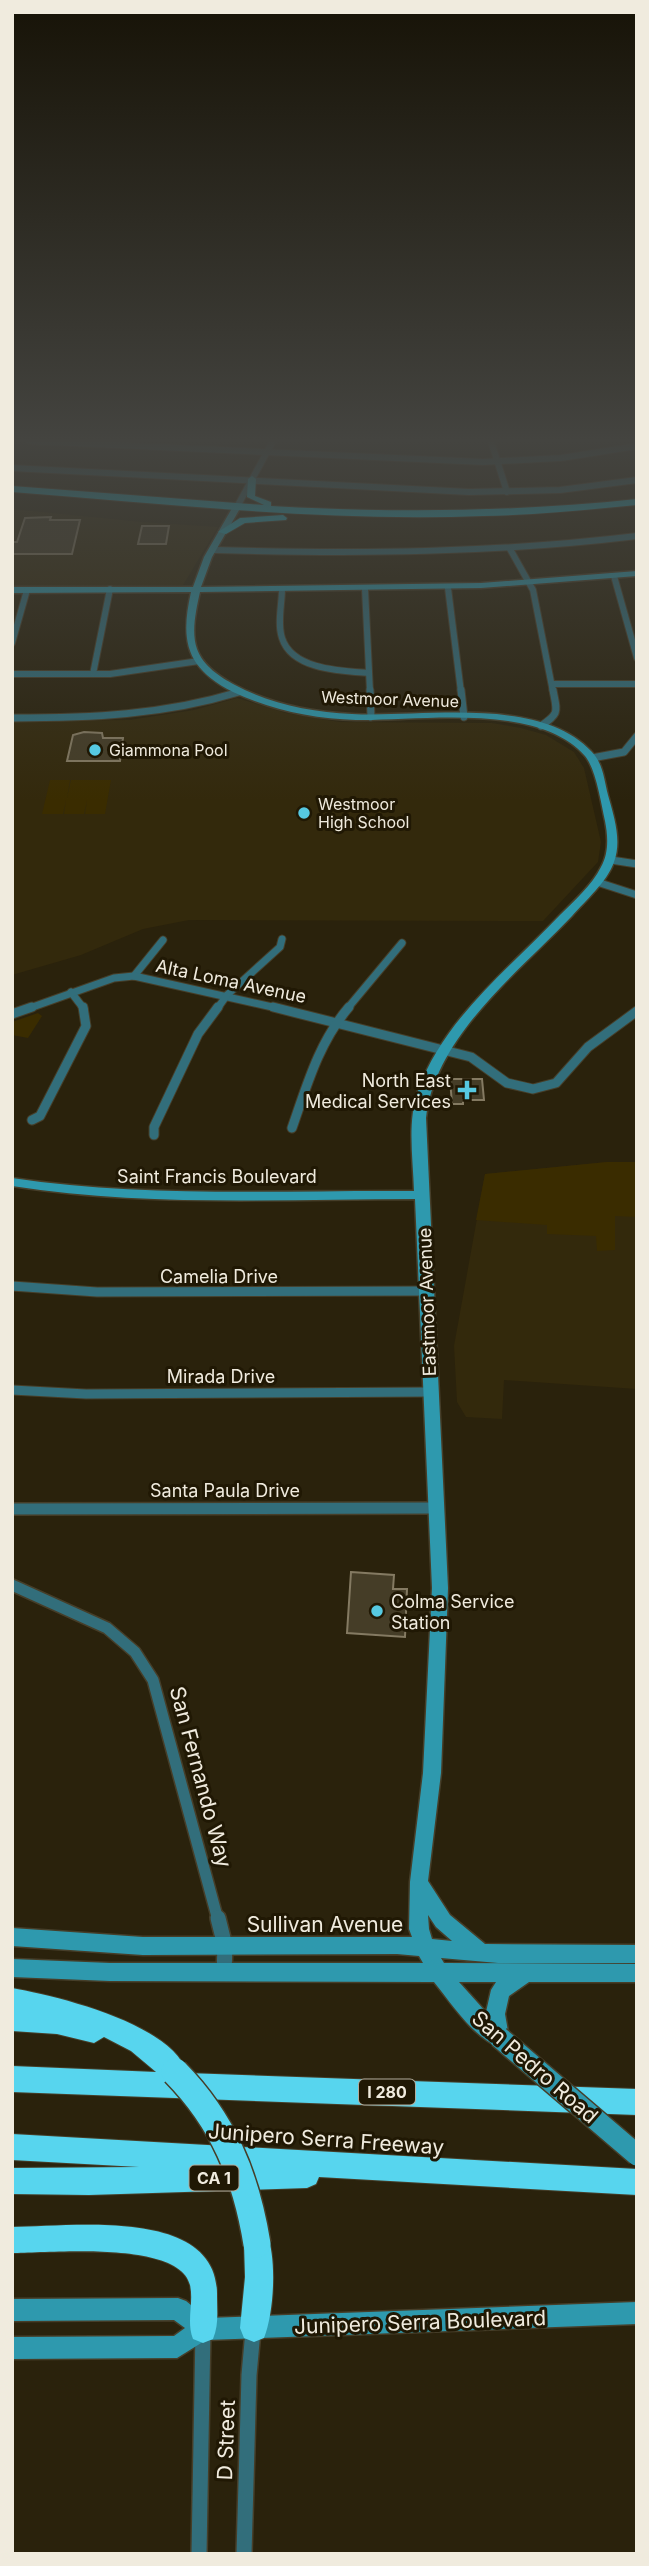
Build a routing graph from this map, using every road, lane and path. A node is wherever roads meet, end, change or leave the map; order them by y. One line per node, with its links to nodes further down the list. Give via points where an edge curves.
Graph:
1 (209, 561): 8 (street)
2 (517, 561): 5 (street)
3 (637, 573): 4 (street)
4 (614, 576): 5 (street); 14 (street)
5 (531, 584): 6 (street); 19 (street)
6 (448, 588): 10 (street); 23 (street)
7 (110, 589): 8 (street); 12 (street); 18 (street)
8 (196, 589): 9 (street); 15 (street, via 191,641)
9 (282, 589): 10 (street); 16 (street, via 281,635 288,650 318,666)
10 (365, 589): 16 (street)
11 (12, 590): 12 (street)
12 (27, 590): 13 (street)
13 (12, 643)
14 (637, 658)
15 (199, 661): 18 (street); 21 (street, Westmoor Avenue)
16 (369, 673): 22 (street)
17 (12, 674): 18 (street)
18 (93, 674)
19 (552, 684): 20 (street); 25 (street, via 557,714)
20 (637, 684)
21 (239, 692): 22 (street, Westmoor Avenue, via 299,710); 24 (street, via 172,710 104,718)
22 (371, 717): 23 (street, Westmoor Avenue)
23 (464, 717): 25 (street, Westmoor Avenue)
24 (12, 718)
25 (541, 726): 27 (street, via 571,740)
26 (637, 736): 27 (street, via 624,752)
27 (592, 758): 28 (street, via 612,831)
28 (611, 860): 29 (street); 30 (street, Eastmoor Avenue)
29 (637, 864)
30 (597, 882): 31 (street); 41 (street, Eastmoor Avenue, via 471,1015)
31 (637, 895)
32 (282, 939): 37 (street, via 280,947)
33 (163, 940): 35 (street)
34 (402, 943): 40 (street)
35 (134, 976): 36 (street, Alta Loma Avenue); 37 (street, Alta Loma Avenue)
36 (71, 992): 39 (street, Alta Loma Avenue); 42 (street, via 85,1010 86,1026 40,1116)
37 (227, 995): 40 (street, Alta Loma Avenue); 44 (street, via 198,1034)
38 (637, 1011): 41 (street, Alta Loma Avenue, via 588,1047 556,1083 542,1088 507,1083 471,1057)
39 (12, 1014)
40 (338, 1021): 41 (street, Alta Loma Avenue); 43 (street, via 318,1054)
41 (445, 1049): 46 (street, Eastmoor Avenue, via 432,1070 419,1111)
42 (32, 1120)
43 (292, 1128)
44 (154, 1135)
45 (12, 1182): 46 (street, Saint Francis Boulevard, via 128,1194)
46 (423, 1195): 48 (street, Eastmoor Avenue)
47 (12, 1286): 48 (street, Camelia Drive, via 97,1292)
48 (426, 1292): 50 (street, Eastmoor Avenue)
49 (12, 1391): 50 (street, Mirada Drive)
50 (431, 1392): 51 (street, Eastmoor Avenue)
51 (437, 1508): 52 (street, Santa Paula Drive); 54 (street, Eastmoor Avenue, via 440,1588 433,1761)
52 (12, 1509)
53 (12, 1585): 56 (street, San Fernando Way, via 107,1628 135,1652 153,1680)
54 (419, 1882): 57 (street, Eastmoor Avenue, via 419,1929); 58 (street, via 443,1920)
55 (12, 1937): 56 (street, Sullivan Avenue)
56 (225, 1946): 57 (street, Sullivan Avenue); 61 (street, San Fernando Way)
57 (425, 1948): 58 (street, Sullivan Avenue); 62 (street, Eastmoor Avenue)
58 (482, 1953): 59 (street, Sullivan Avenue)
59 (637, 1954)
60 (12, 1968): 61 (street)
61 (224, 1973): 62 (street)
62 (439, 1973): 63 (street); 67 (street, San Pedro Road)
63 (528, 1973): 64 (street); 67 (street, via 501,1990 495,2014)
64 (637, 1973)
65 (12, 2000): 68 (highway, via 111,2026 142,2042)
66 (12, 2019): 68 (highway, via 90,2030)
67 (499, 2037): 72 (street, San Pedro Road, bridge)
68 (175, 2072): 79 (highway, bridge, via 212,2114 234,2153 250,2201 259,2277)
69 (12, 2079): 70 (highway, I 280)
70 (637, 2102)
71 (12, 2147): 73 (highway, Junipero Serra Freeway)
72 (637, 2155)
73 (408, 2171): 74 (highway, CA 1, via 89,2182); 75 (highway, Junipero Serra Freeway)
74 (12, 2180)
75 (637, 2182)
76 (12, 2240): 80 (highway, via 136,2240 173,2248 192,2262 204,2281)
77 (12, 2310): 80 (street, via 178,2309)
78 (637, 2313): 79 (street, Junipero Serra Boulevard)
79 (254, 2328): 80 (street, Junipero Serra Boulevard); 83 (street, D Street, via 248,2375)
80 (203, 2329): 81 (street, via 177,2347); 82 (street, D Street)
81 (12, 2348)
82 (199, 2554)
83 (244, 2554)

